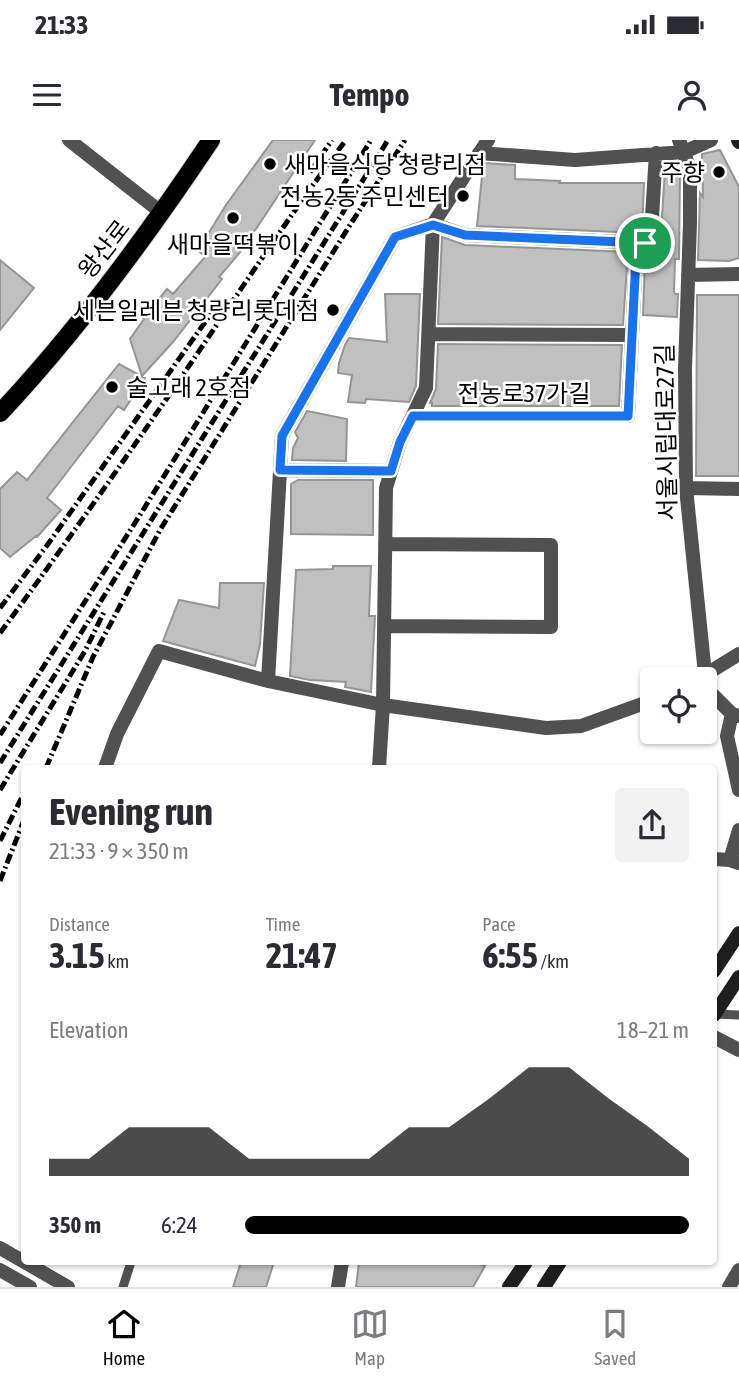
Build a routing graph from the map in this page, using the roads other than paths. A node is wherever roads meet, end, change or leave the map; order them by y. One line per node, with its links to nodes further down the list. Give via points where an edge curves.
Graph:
1 (69, 140): 8 (street)
2 (211, 140): 8 (main road, 왕산로)
3 (488, 140): 6 (street)
4 (711, 140): 5 (street)
5 (681, 146): 7 (street); 12 (street, 서울시립대로27길, via 690,169)
6 (479, 153): 7 (street, via 575,160); 9 (street)
7 (656, 153): 10 (street, 전농로37가길, via 651,233)
8 (162, 213): 15 (main road, 왕산로, via 48,360)
9 (433, 225): 10 (street, via 465,235); 13 (street); 17 (street, via 395,237 282,436)
10 (645, 243): 14 (street, 전농로37가길, via 636,257)
11 (739, 274): 12 (street)
12 (688, 275): 19 (street, 서울시립대로27길)
13 (429, 334): 14 (street); 16 (street, via 426,388)
14 (632, 335): 16 (street, 전농로37가길, via 628,416)
15 (0, 413)
16 (413, 416): 18 (street)
17 (280, 470): 18 (street); 26 (street)
18 (391, 471): 21 (street, via 386,488)
19 (686, 488): 20 (street); 24 (street, 서울시립대로27길)
20 (739, 489)
21 (385, 544): 22 (street); 22 (street, via 551,545 551,627)
22 (384, 626): 28 (street)
23 (739, 654): 25 (street)
24 (701, 667)
25 (717, 667)
26 (268, 681): 28 (street); 31 (street, via 159,651)
27 (717, 698): 30 (street, 서울시립대로27길)
28 (383, 705): 29 (street, via 545,728 581,726); 32 (street)
29 (640, 705)
30 (736, 715): 33 (street, 서울시립대로27길, via 727,736)
31 (105, 765)
32 (379, 765)
33 (739, 790)
34 (739, 830): 35 (street)
35 (734, 862)
36 (739, 933): 37 (main road)
37 (721, 948)
38 (739, 977): 39 (main road)
39 (717, 1010)
40 (717, 1015): 41 (lane)
41 (739, 1015)
42 (717, 1039): 43 (street)
43 (739, 1050)
44 (5, 1251): 45 (street); 51 (lane)
45 (21, 1260)
46 (30, 1265): 54 (street)
47 (130, 1265): 55 (lane)
48 (342, 1265): 56 (street)
49 (524, 1265): 57 (main road)
50 (558, 1265): 58 (main road)
51 (0, 1270): 53 (street)
52 (739, 1270): 59 (street)
53 (30, 1287)
54 (68, 1287)
55 (123, 1287)
56 (338, 1287)
57 (509, 1287)
58 (544, 1287)
59 (729, 1287)

